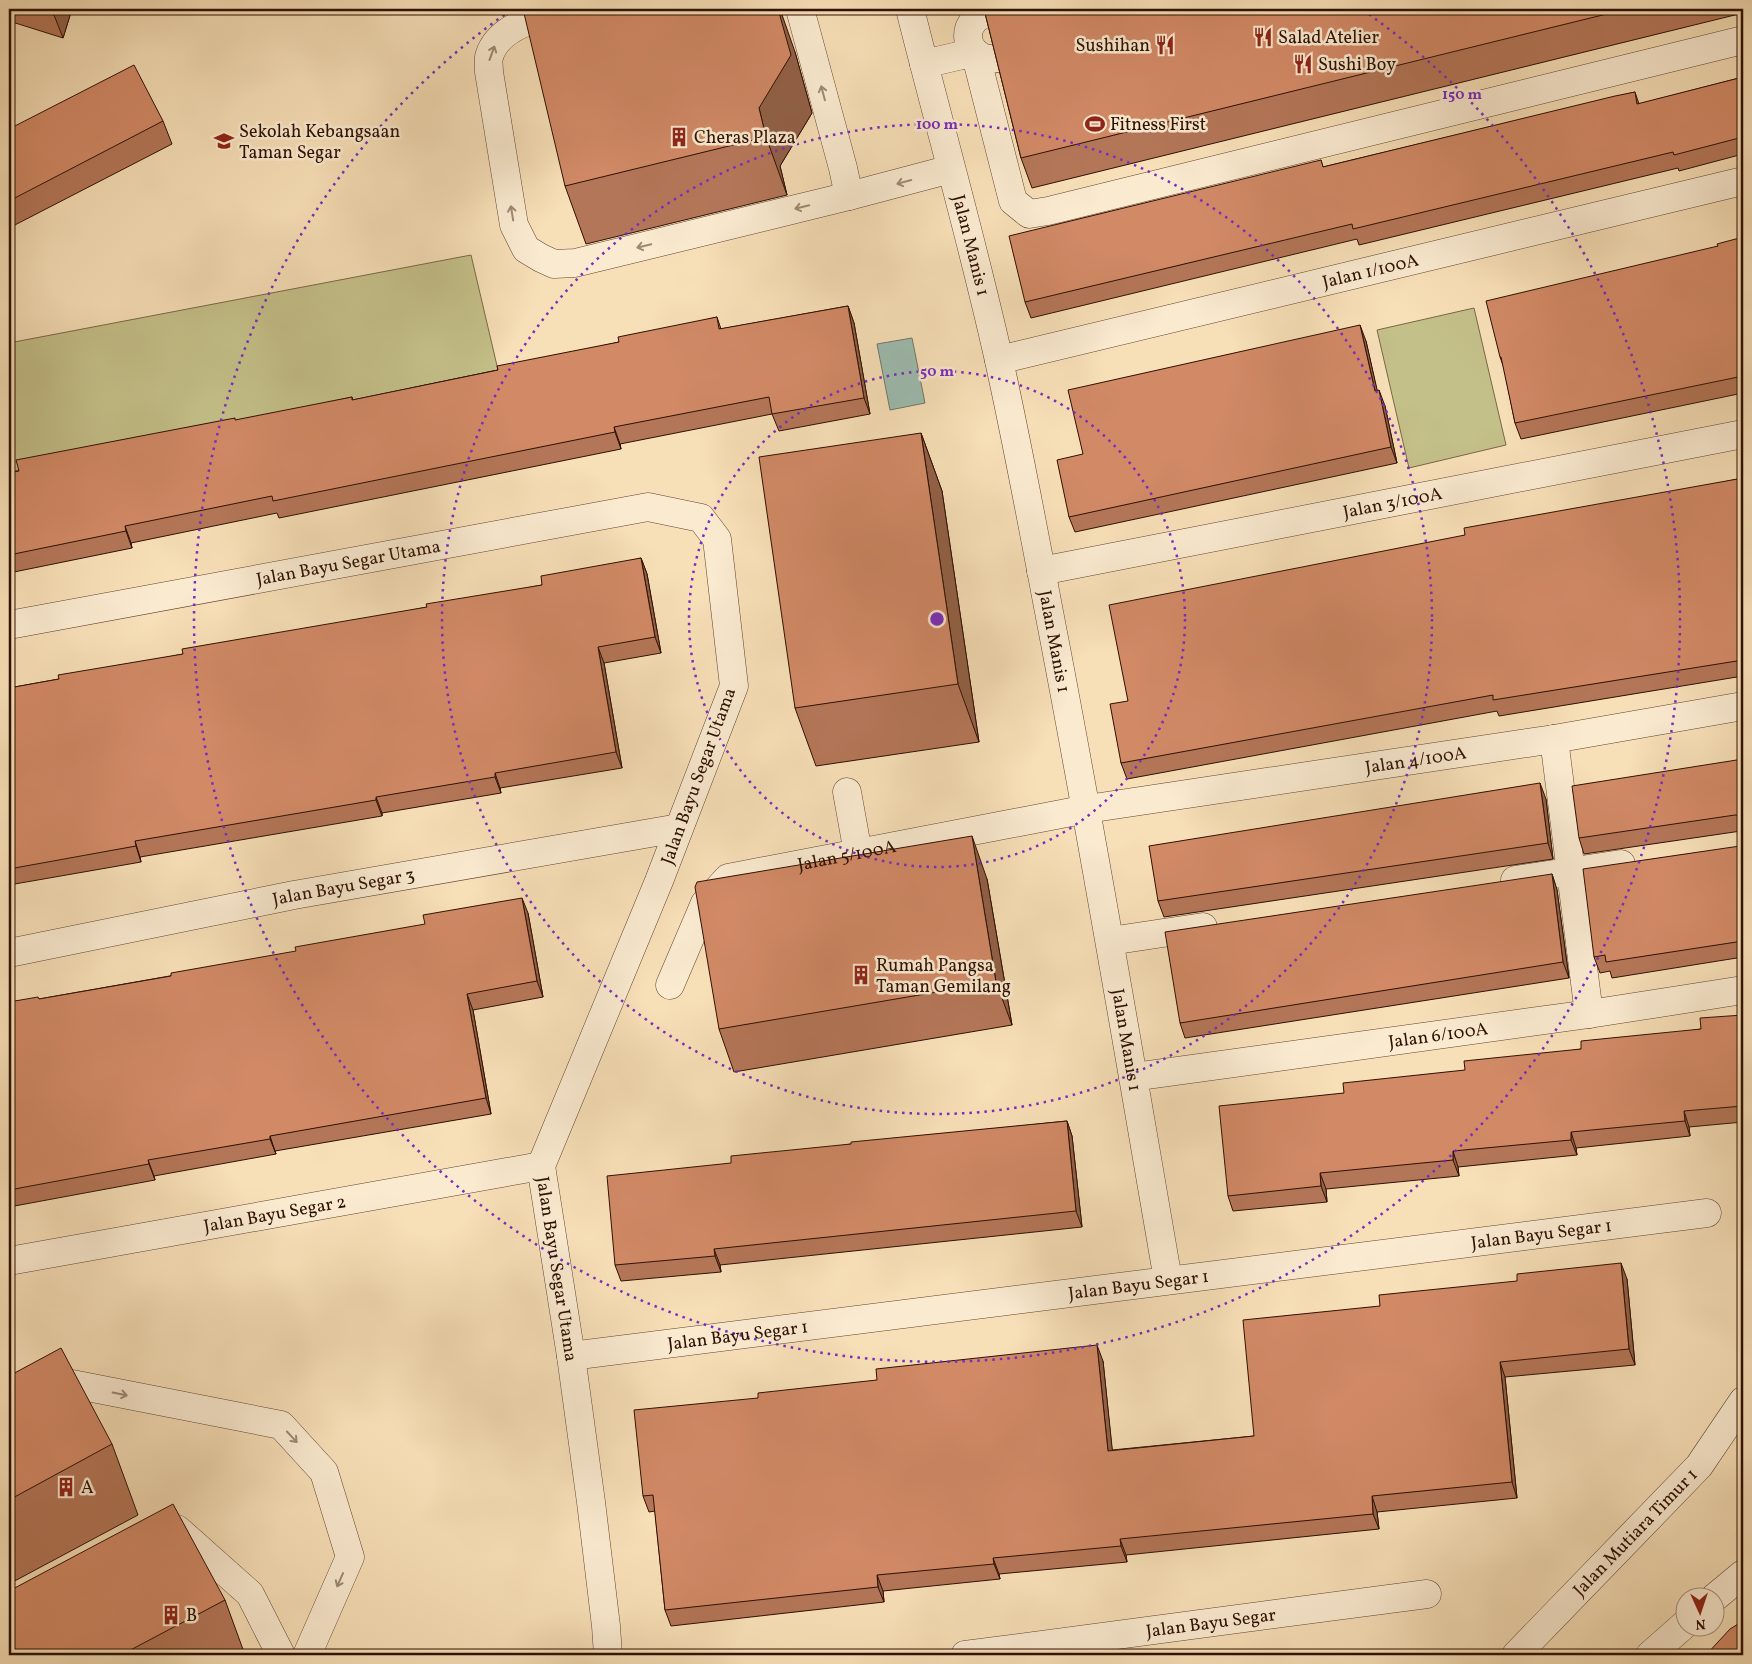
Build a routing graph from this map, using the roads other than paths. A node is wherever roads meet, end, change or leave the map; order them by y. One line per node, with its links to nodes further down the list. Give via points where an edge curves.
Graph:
1 (577, 9): 8 (street, one-way to 1, via 575,263 554,264 526,249 514,225 489,57 504,35 521,24)
2 (800, 9): 8 (street, one-way to 2)
3 (910, 9): 5 (street, Jalan Manis 1)
4 (1743, 40): 5 (street, via 1029,214 1014,201 975,52)
5 (924, 64): 6 (street, Jalan Manis 1)
6 (951, 169): 8 (street, one-way to 8); 9 (street, Jalan Manis 1)
7 (1743, 181): 9 (street, Jalan 1/100A)
8 (849, 196)
9 (999, 360): 11 (street, Jalan Manis 1)
10 (1743, 434): 11 (street, Jalan 3/100A)
11 (1041, 571): 16 (street, Jalan Manis 1)
12 (9, 625): 17 (street, Jalan Bayu Segar Utama, via 648,507 701,518 717,539 734,686)
13 (1743, 706): 14 (street, Jalan 4/100A)
14 (1554, 739): 16 (street, Jalan 4/100A); 20 (street)
15 (847, 792): 18 (street)
16 (1087, 809): 18 (street, Jalan 5/100A); 23 (street, Jalan Manis 1)
17 (679, 828): 24 (street, Jalan Bayu Segar 3, via 294,895); 29 (street, Jalan Bayu Segar Utama)
18 (858, 852): 25 (street, Jalan 5/100A, via 728,878 705,903)
19 (1647, 860): 20 (street)
20 (1570, 872): 21 (street); 27 (street)
21 (1492, 884)
22 (1227, 923): 23 (street)
23 (1110, 941): 28 (street, Jalan Manis 1)
24 (9, 952)
25 (670, 985)
26 (1743, 990): 27 (street, Jalan 6/100A)
27 (1589, 1014): 28 (street, Jalan 6/100A)
28 (1133, 1077): 32 (street, Jalan Manis 1)
29 (541, 1166): 31 (street, Jalan Bayu Segar 2); 33 (street, Jalan Bayu Segar Utama)
30 (1707, 1213): 32 (street, Jalan Bayu Segar 1)
31 (9, 1261)
32 (1168, 1280): 33 (street, Jalan Bayu Segar 1)
33 (571, 1356): 43 (street, Jalan Bayu Segar Utama)
34 (1743, 1401): 45 (street, Jalan Mutiara Timur 1, via 1699,1466)
35 (9, 1421): 42 (street, one-way to 42, via 72,1384 280,1424 324,1472 350,1557)
36 (143, 1547): 41 (street, via 177,1529 250,1594)
37 (1743, 1574): 38 (street)
38 (1724, 1590)
39 (1426, 1594): 44 (street, Jalan Bayu Segar)
40 (1674, 1634): 46 (street)
41 (281, 1655)
42 (307, 1655)
43 (608, 1655)
44 (965, 1655)
45 (1516, 1655)
46 (1650, 1655)

